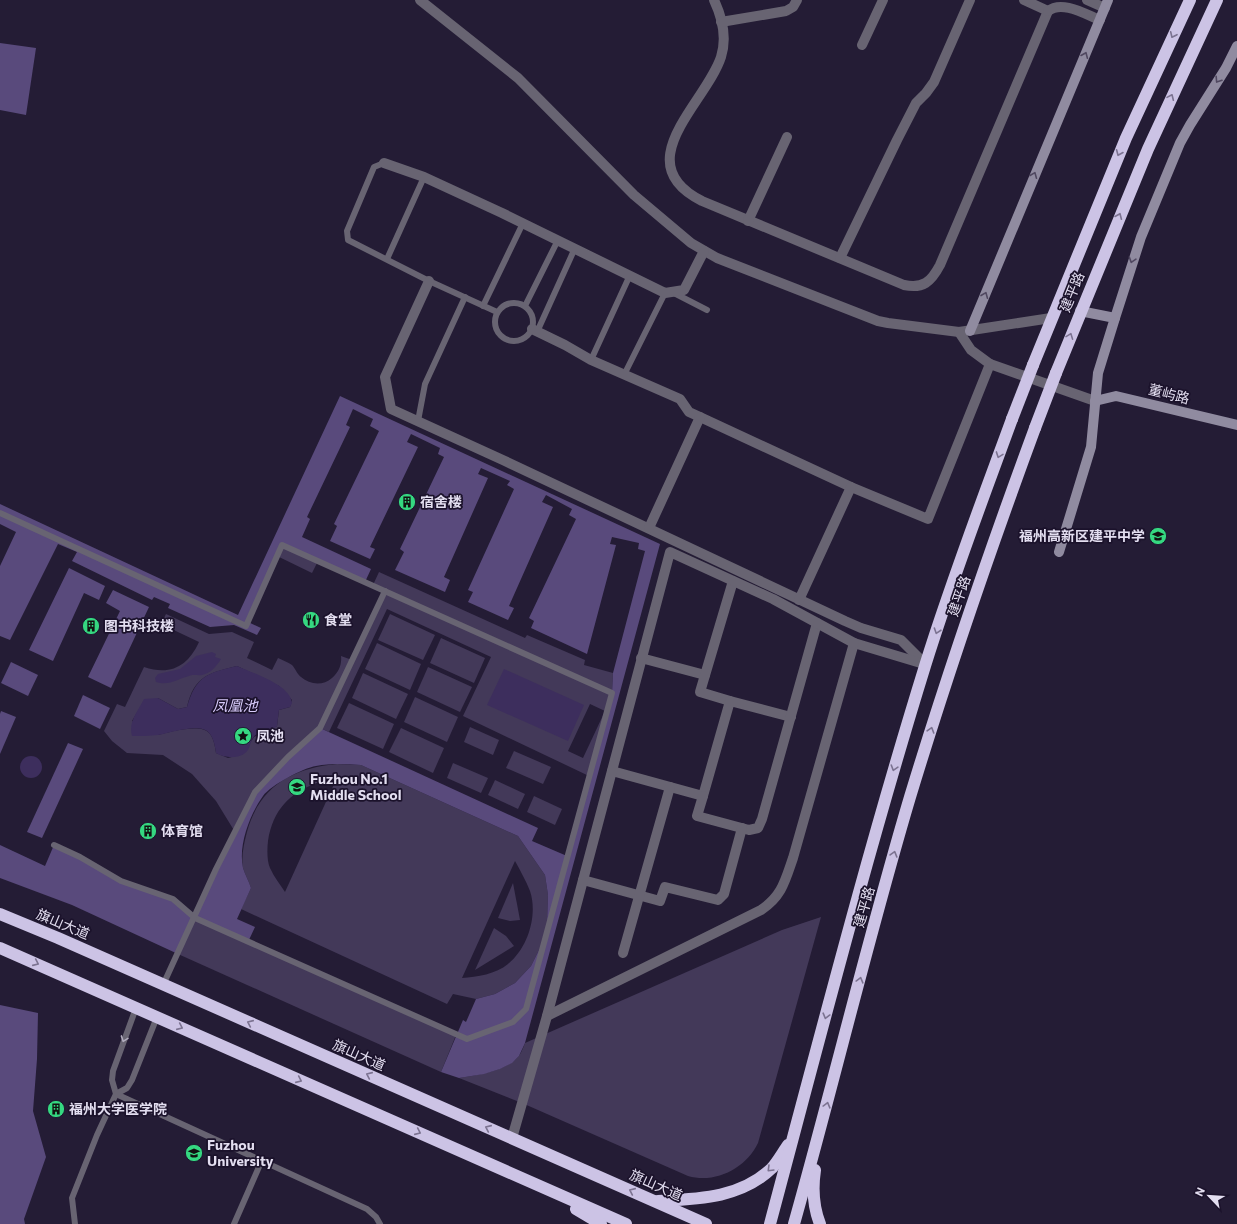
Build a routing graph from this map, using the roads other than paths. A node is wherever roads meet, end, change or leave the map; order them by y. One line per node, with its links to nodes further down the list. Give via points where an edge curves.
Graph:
1 (420, 0): 23 (street, via 518,78 634,195 681,236)
2 (714, 0): 13 (street)
3 (798, 0): 13 (street, via 786,11)
4 (883, 0): 14 (street)
5 (970, 0): 24 (street, via 934,82 916,103 903,127)
6 (1024, 0): 11 (street)
7 (1086, 0): 10 (street)
8 (1190, 0): 35 (highway, 建平路, one-way to 35, via 1126,138)
9 (1216, 1): 33 (highway, 建平路, one-way to 9, via 1148,149)
10 (1107, 4): 12 (street)
11 (1048, 11): 12 (street, via 1062,5); 24 (street, via 940,265 931,278 919,286 910,286)
12 (1100, 20): 38 (street, one-way to 12)
13 (721, 22): 19 (street, via 724,44 721,56 714,73 676,133 671,145 671,166 676,178 690,195)
14 (862, 45)
15 (1237, 46): 36 (street, one-way to 36, via 1190,125 1169,168 1137,247)
16 (788, 137): 19 (street)
17 (384, 163): 18 (street); 25 (lane, via 374,167 347,231 348,240)
18 (424, 177): 20 (street); 25 (lane)
19 (748, 221): 24 (street)
20 (522, 223): 21 (street); 30 (lane)
21 (558, 240): 22 (street); 31 (lane)
22 (575, 248): 26 (street); 37 (lane)
23 (704, 251): 28 (street, via 684,290); 39 (street, via 878,321)
24 (840, 258)
25 (387, 259): 27 (lane)
26 (630, 275): 28 (street); 40 (lane)
27 (430, 281): 29 (lane); 45 (street, via 385,377 391,409)
28 (669, 293): 32 (lane); 42 (lane)
29 (465, 297): 30 (lane); 45 (lane, via 426,384)
30 (483, 306): 34 (lane)
31 (525, 306): 34 (lane, via 513,303); 37 (lane, via 532,316)
32 (707, 310)
33 (1080, 311): 36 (street); 77 (highway, 建平路, one-way to 33, bridge, via 910,798 950,670 989,554)
34 (497, 312): 37 (lane, via 494,322 496,328 507,340 524,338)
35 (1051, 318): 38 (street); 57 (highway, 建平路, one-way to 57, bridge, via 1012,418)
36 (1115, 318): 43 (street, via 1098,373)
37 (535, 330): 40 (street)
38 (970, 331): 39 (street)
39 (959, 332): 41 (street, via 971,350)
40 (591, 360): 42 (street)
41 (990, 364): 43 (street); 47 (street, via 928,519)
42 (624, 375): 44 (street, via 680,399 689,412)
43 (1095, 401): 46 (street, 董屿路, via 1116,396); 50 (street, via 1091,447)
44 (700, 417): 47 (street); 49 (street)
45 (418, 421): 49 (street)
46 (1237, 425)
47 (851, 486): 53 (street)
48 (0, 513): 52 (lane, via 246,626 282,545)
49 (649, 528): 53 (street)
50 (1059, 552)
51 (733, 581): 54 (street); 56 (street, via 670,552); 58 (street)
52 (385, 591): 69 (lane, via 320,728 255,792 216,869); 69 (lane, via 612,692 526,1009 513,1022 467,1039)
53 (799, 600): 57 (street, via 861,628 901,640)
54 (817, 623): 55 (street); 60 (street)
55 (854, 643): 57 (street); 74 (street, via 793,858 778,896 761,910)
56 (642, 658): 58 (street); 61 (street)
57 (926, 664): 79 (highway, 建平路, one-way to 79, via 885,798)
58 (705, 675): 59 (street, via 700,692)
59 (730, 701): 60 (street); 63 (street)
60 (791, 717): 64 (street, via 760,824 754,830)
61 (612, 771): 62 (street); 66 (street)
62 (670, 787): 63 (street); 67 (street)
63 (703, 796): 64 (street, via 697,816)
64 (742, 828): 67 (street, via 724,894 718,900 664,887 660,901)
65 (54, 845): 69 (lane, via 122,881 173,899)
66 (583, 880): 67 (street); 74 (street)
67 (640, 895): 71 (street)
68 (0, 914): 72 (highway, 旗山大道)
69 (195, 918): 72 (lane)
70 (0, 948): 73 (highway, one-way to 73)
71 (623, 953)
72 (163, 985): 78 (highway, 旗山大道, one-way to 72)
73 (136, 1008): 75 (highway); 76 (lane, one-way to 76, via 112,1071)
74 (547, 1016): 78 (street)
75 (157, 1017): 76 (lane, via 132,1080 126,1088); 81 (highway, one-way to 81)
76 (116, 1094): 80 (lane); 83 (lane, via 72,1198)
77 (820, 1132): 90 (highway, 建平路); 91 (highway, via 813,1185 814,1206)
78 (512, 1138): 82 (highway, 旗山大道, one-way to 78)
79 (793, 1138): 82 (highway, one-way to 82, via 773,1166 758,1180 741,1189 708,1197); 89 (highway, 建平路)
80 (262, 1160): 84 (lane); 85 (lane, via 367,1209)
81 (536, 1184): 86 (highway); 87 (highway)
82 (656, 1201): 88 (highway, 旗山大道)
83 (76, 1224)
84 (234, 1224)
85 (380, 1224)
86 (601, 1224)
87 (626, 1224)
88 (706, 1224)
89 (770, 1224)
90 (794, 1224)
91 (820, 1224)

